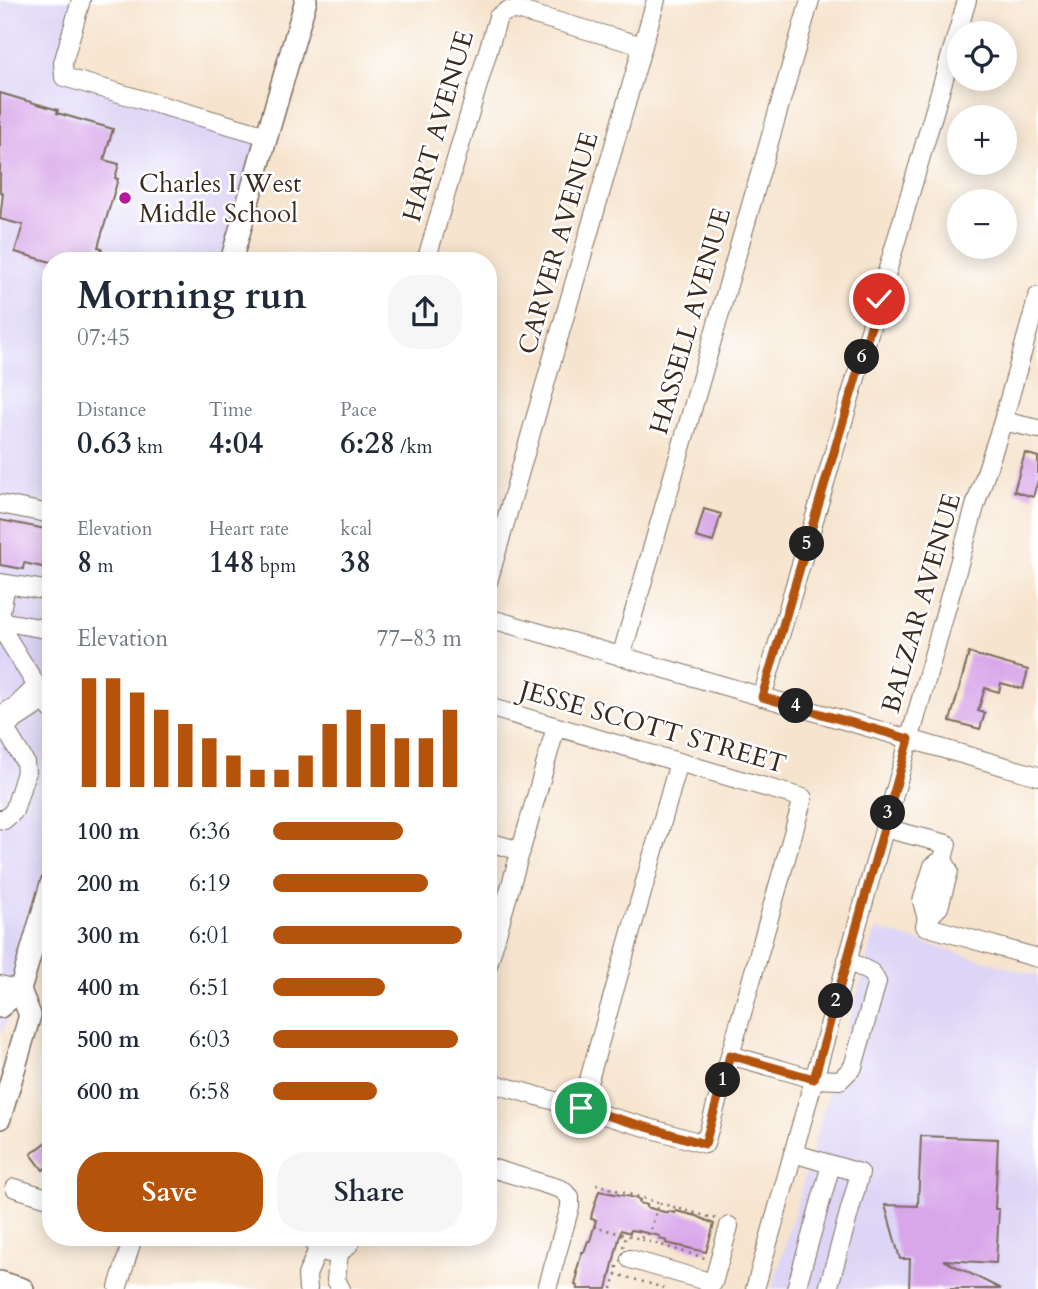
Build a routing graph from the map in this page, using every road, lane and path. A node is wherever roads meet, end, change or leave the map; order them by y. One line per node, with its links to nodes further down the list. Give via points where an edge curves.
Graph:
1 (81, 0): 7 (street, via 63,62 64,77)
2 (306, 0): 7 (main road)
3 (656, 0): 6 (street, CARVER AVENUE)
4 (810, 0): 21 (street, HASSELL AVENUE)
5 (967, 0): 23 (street)
6 (643, 46): 9 (street, HART AVENUE, via 517,10 498,17); 15 (street, CARVER AVENUE)
7 (267, 136): 8 (main road)
8 (234, 252)
9 (429, 252)
10 (1038, 296): 11 (street, BALZAR AVENUE)
11 (1003, 421): 12 (street); 28 (street, BALZAR AVENUE)
12 (1038, 429)
13 (0, 503): 14 (street)
14 (42, 512)
15 (497, 551)
16 (3, 583): 17 (street); 18 (street)
17 (42, 590)
18 (0, 620): 20 (street); 22 (street)
19 (497, 621): 21 (street)
20 (42, 628)
21 (621, 657): 23 (street)
22 (42, 694)
23 (762, 697): 28 (street)
24 (42, 699): 26 (street, via 16,706)
25 (497, 710): 27 (street, JESSE SCOTT STREET)
26 (2, 720): 31 (street, via 26,772 14,811)
27 (556, 727): 29 (street, JESSE SCOTT STREET); 34 (street)
28 (909, 739): 30 (street); 32 (street, BALZAR AVENUE)
29 (679, 762): 41 (street, JESSE SCOTT STREET, via 803,798); 44 (street)
30 (1038, 776)
31 (0, 820)
32 (884, 828): 37 (street, via 947,844 943,859 933,866 922,901 925,926); 38 (street, BALZAR AVENUE)
33 (497, 844): 34 (street)
34 (521, 851): 36 (street)
35 (42, 907): 39 (main road)
36 (497, 934)
37 (1038, 958)
38 (847, 960): 42 (street, BALZAR AVENUE); 42 (street, via 872,973 877,982 853,1067 840,1080)
39 (10, 987): 40 (main road); 45 (main road, via 30,1015)
40 (0, 1007)
41 (730, 1055): 42 (street); 44 (street, via 705,1144)
42 (814, 1079): 46 (street, BALZAR AVENUE)
43 (497, 1085): 44 (street)
44 (581, 1108)
45 (0, 1118)
46 (793, 1153): 47 (street); 71 (street, BALZAR AVENUE)
47 (831, 1165): 72 (street); 73 (street, via 860,1174)
48 (497, 1170): 69 (street, via 561,1189 570,1197)
49 (596, 1184): 52 (path)
50 (15, 1188): 51 (street)
51 (42, 1196)
52 (659, 1203): 53 (path); 60 (path, via 650,1233 641,1238)
53 (726, 1223): 63 (street)
54 (594, 1226): 55 (path)
55 (627, 1236)
56 (130, 1246): 64 (street)
57 (348, 1246): 58 (street)
58 (325, 1248): 66 (street, via 307,1275); 67 (street); 68 (street)
59 (630, 1259): 63 (street)
60 (712, 1259)
61 (616, 1275): 70 (path)
62 (0, 1282): 65 (main road)
63 (712, 1286)
64 (118, 1287)
65 (23, 1289)
66 (308, 1289)
67 (325, 1289)
68 (341, 1289)
69 (547, 1289)
70 (612, 1289)
71 (755, 1289)
72 (796, 1289)
73 (828, 1289)

